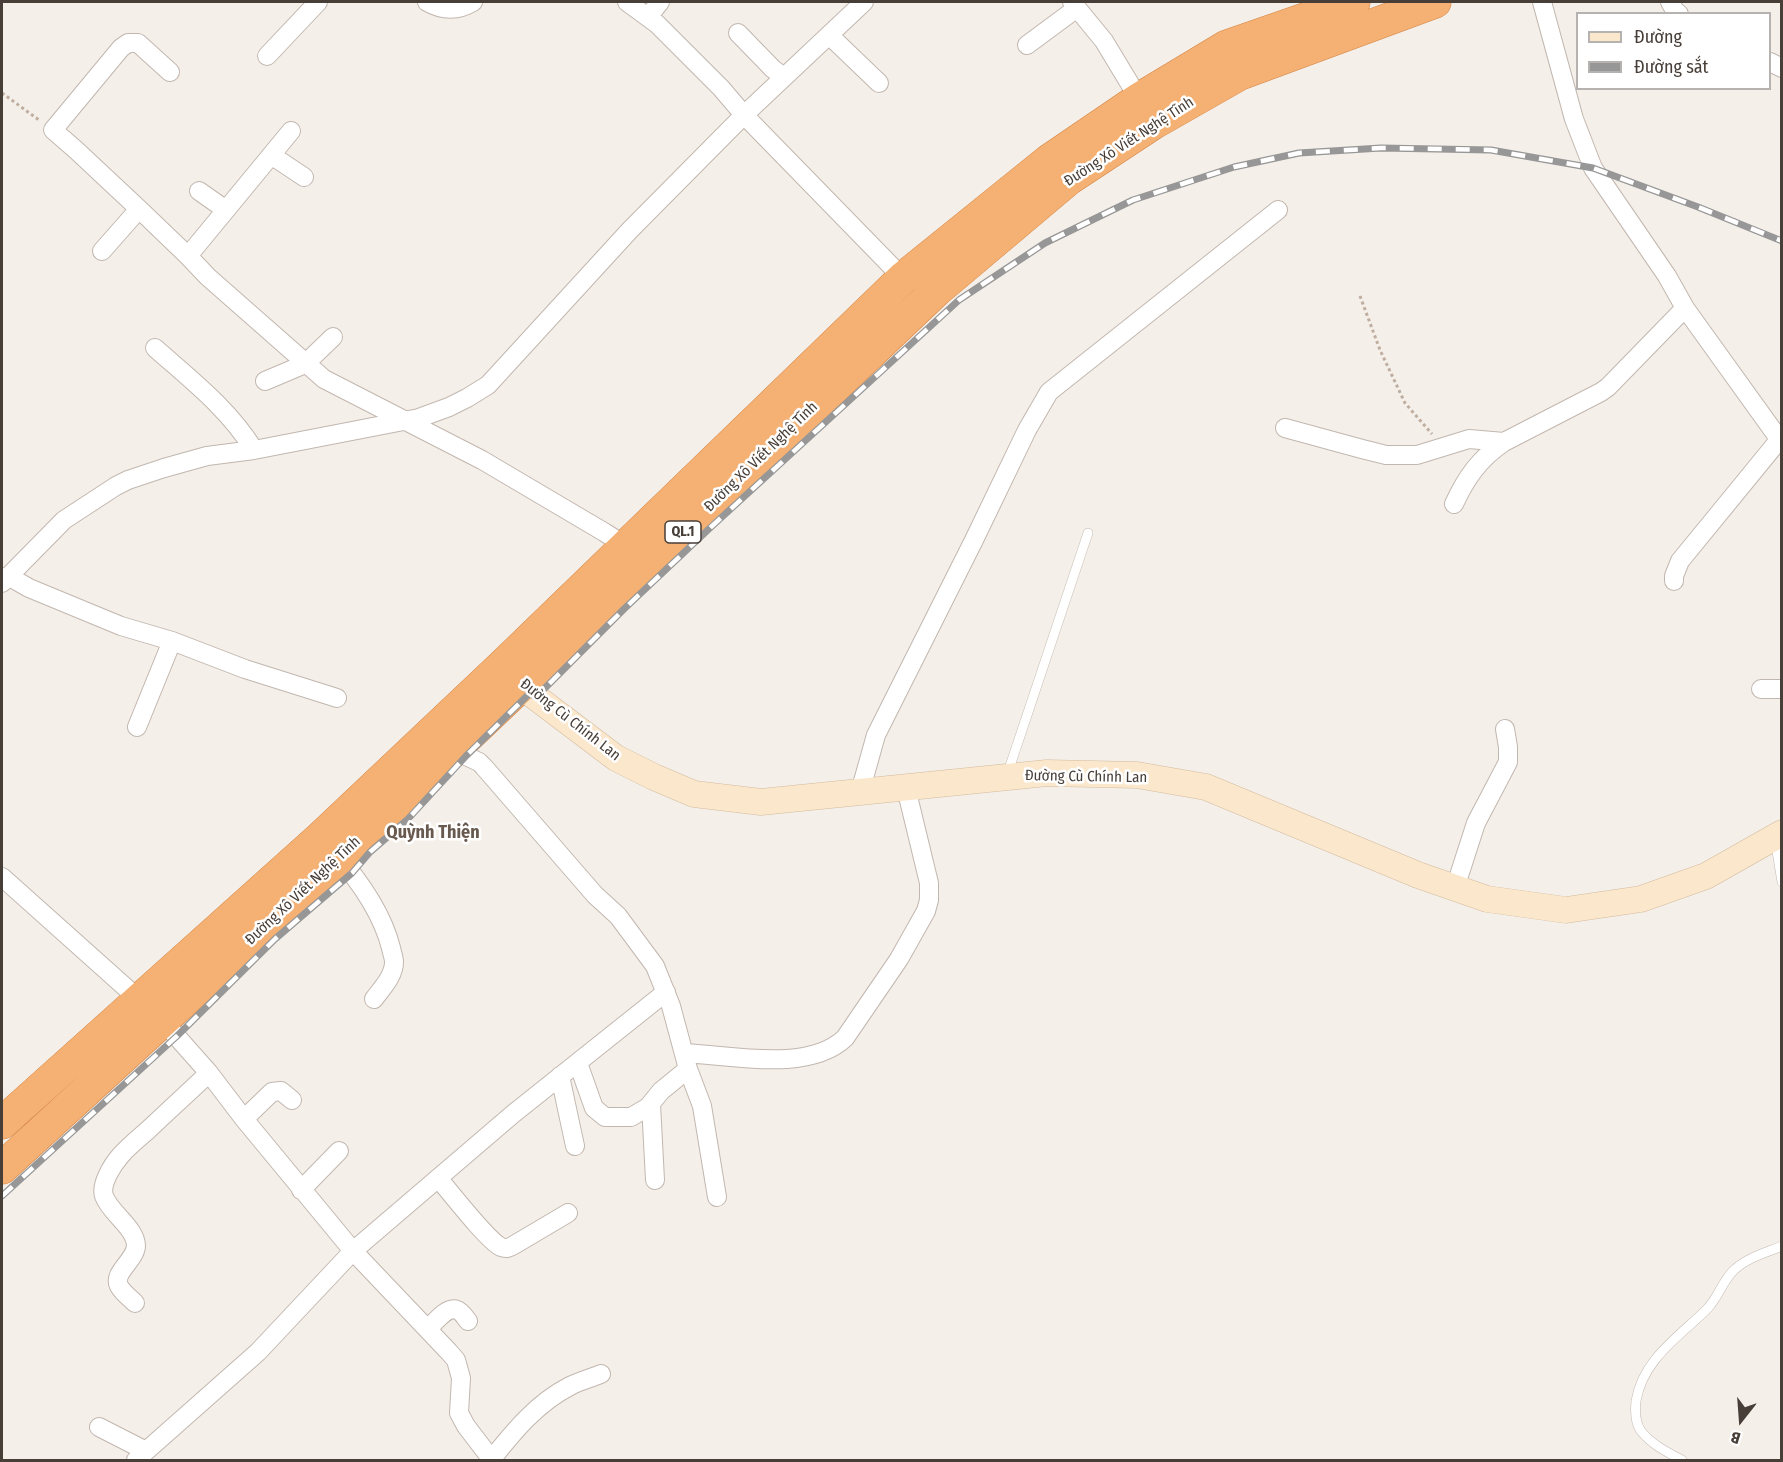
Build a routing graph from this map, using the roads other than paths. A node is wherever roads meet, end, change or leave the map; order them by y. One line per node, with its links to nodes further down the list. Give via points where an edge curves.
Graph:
1 (318, 2): 15 (street)
2 (427, 2): 3 (street, via 456,10)
3 (473, 2)
4 (627, 2): 11 (street)
5 (660, 2): 11 (street)
6 (1354, 2): 19 (highway, Đường Xô Viết Nghệ Tĩnh / QL.1, via 1227,45)
7 (1435, 2): 47 (highway, Đường Xô Viết Nghệ Tĩnh / QL.1, via 1239,74 1069,179 936,291)
8 (1542, 2): 31 (street, via 1574,119 1593,168 1667,276)
9 (857, 4): 13 (street)
10 (1075, 5): 14 (street); 19 (street, via 1104,41)
11 (648, 17): 20 (street)
12 (738, 33): 17 (street)
13 (829, 35): 17 (street); 18 (street)
14 (1028, 45)
15 (267, 56)
16 (170, 72): 25 (street, via 138,43 128,43 53,130)
17 (784, 77): 20 (street)
18 (879, 83)
19 (1139, 99): 30 (highway, Đường Xô Viết Nghệ Tĩnh / QL.1, via 1048,161)
20 (744, 115): 30 (street); 36 (street, via 630,230 488,384 449,407)
21 (291, 131): 22 (street)
22 (272, 155): 23 (street); 26 (street)
23 (304, 177)
24 (200, 191): 26 (street)
25 (139, 209): 28 (street); 29 (street)
26 (226, 210): 29 (street)
27 (1278, 210): 56 (street, via 1049,392 876,735)
28 (102, 251)
29 (188, 256): 34 (street)
30 (903, 278): 43 (highway, Đường Xô Viết Nghệ Tĩnh / QL.1)
31 (1684, 308): 38 (street); 39 (street, via 1608,387)
32 (333, 337): 34 (street)
33 (155, 348): 40 (street, via 218,404)
34 (305, 364): 35 (street); 36 (street, via 324,379)
35 (265, 381)
36 (403, 420): 40 (street); 43 (street, via 482,460)
37 (1286, 428): 39 (street, via 1386,454 1417,455 1469,439)
38 (1780, 441): 45 (street, via 1680,561)
39 (1504, 442): 41 (street, via 1465,480)
40 (254, 450): 44 (street, via 207,456 116,486 64,520)
41 (1454, 504)
42 (1088, 533): 54 (lane)
43 (626, 546): 47 (highway, Đường Xô Viết Nghệ Tĩnh / QL.1)
44 (5, 580): 46 (street, via 94,616)
45 (1674, 581)
46 (172, 641): 50 (street); 51 (street)
47 (512, 675): 53 (highway, Đường Xô Viết Nghệ Tĩnh / QL.1); 56 (street, Đường Cù Chính Lan, via 616,758 694,794 761,802)
48 (1761, 689): 49 (street)
49 (1782, 689)
50 (337, 698)
51 (137, 727)
52 (1505, 729): 61 (street, via 1508,762 1476,823)
53 (446, 738): 58 (highway, Đường Xô Viết Nghệ Tĩnh / QL.1); 62 (street, via 484,767 595,895 618,916 655,966)
54 (1006, 777): 55 (street, Đường Cù Chính Lan); 61 (street, Đường Cù Chính Lan, via 1047,773 1137,775 1206,787)
55 (906, 788): 56 (street, Đường Cù Chính Lan); 66 (street, via 929,883 929,900 899,959 845,1038 827,1050 798,1058 748,1059 717,1054)
56 (860, 792)
57 (1778, 835): 60 (lane); 61 (street, Đường Cù Chính Lan, via 1706,876 1641,899 1566,910 1487,899)
58 (330, 848): 63 (highway, Đường Xô Viết Nghệ Tĩnh / QL.1); 64 (street, via 374,906 388,938 394,963 389,979); 65 (highway, Đường Xô Viết Nghệ Tĩnh / QL.1)
59 (2, 877): 63 (street)
60 (1782, 882)
61 (1455, 888)
62 (666, 992): 66 (street); 67 (street)
63 (139, 999): 65 (street); 73 (highway, Đường Xô Viết Nghệ Tĩnh / QL.1)
64 (374, 999)
65 (162, 1020): 68 (street); 76 (highway, Đường Xô Viết Nghệ Tĩnh / QL.1)
66 (686, 1061): 71 (street); 80 (street, via 704,1117)
67 (578, 1063): 69 (street); 71 (street, via 594,1108 605,1117 631,1117)
68 (209, 1073): 72 (street); 84 (street, via 120,1155 106,1181 103,1194 109,1206 135,1239 133,1257 117,1281)
69 (560, 1076): 74 (street); 77 (street)
70 (292, 1100): 72 (street, via 281,1091 272,1092)
71 (651, 1104): 78 (street)
72 (243, 1119): 79 (street)
73 (2, 1124)
74 (575, 1146)
75 (339, 1152): 79 (street)
76 (2, 1168)
77 (438, 1178): 81 (street, via 492,1240 504,1248); 83 (street)
78 (655, 1180)
79 (300, 1190): 83 (street)
80 (717, 1197)
81 (568, 1213)
82 (1782, 1246): 91 (lane, via 1746,1261 1732,1272 1709,1307 1657,1356 1642,1378 1634,1412 1640,1430 1657,1447)
83 (353, 1251): 86 (street); 89 (street, via 265,1346)
84 (135, 1303)
85 (468, 1321): 86 (street, via 458,1310 448,1310)
86 (428, 1329): 90 (street, via 456,1360 461,1378 459,1413)
87 (601, 1374): 90 (street, via 572,1385 540,1405)
88 (99, 1427): 89 (street)
89 (141, 1456)
90 (491, 1460)
91 (1682, 1461)

